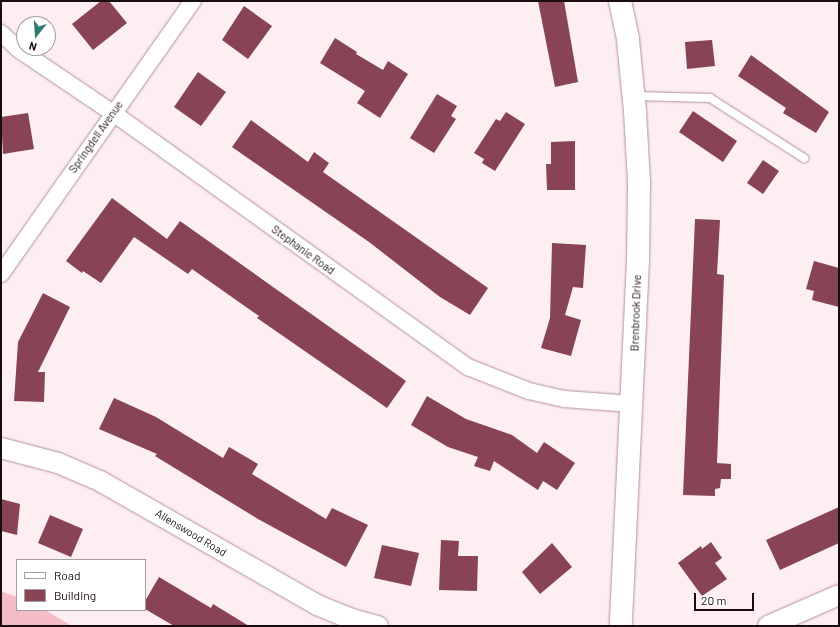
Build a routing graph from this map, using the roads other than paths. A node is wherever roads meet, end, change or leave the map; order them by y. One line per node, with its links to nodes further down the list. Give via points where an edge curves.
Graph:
1 (193, 1): 5 (street, Springdell Avenue)
2 (620, 1): 4 (main road, Brenbrook Drive, via 628,40)
3 (1, 34): 5 (street, Stephanie Road, via 18,49)
4 (634, 96): 6 (lane, via 710,98); 8 (main road, Brenbrook Drive, via 639,183)
5 (113, 113): 7 (street, Springdell Avenue); 8 (street, Stephanie Road, via 468,367 530,391 565,398)
6 (804, 158)
7 (1, 274)
8 (632, 404): 12 (main road, Brenbrook Drive)
9 (1, 448): 11 (street, Allenswood Road, via 58,463 100,481 317,605 351,619)
10 (839, 595): 13 (street)
11 (378, 626)
12 (621, 626)
13 (768, 626)

